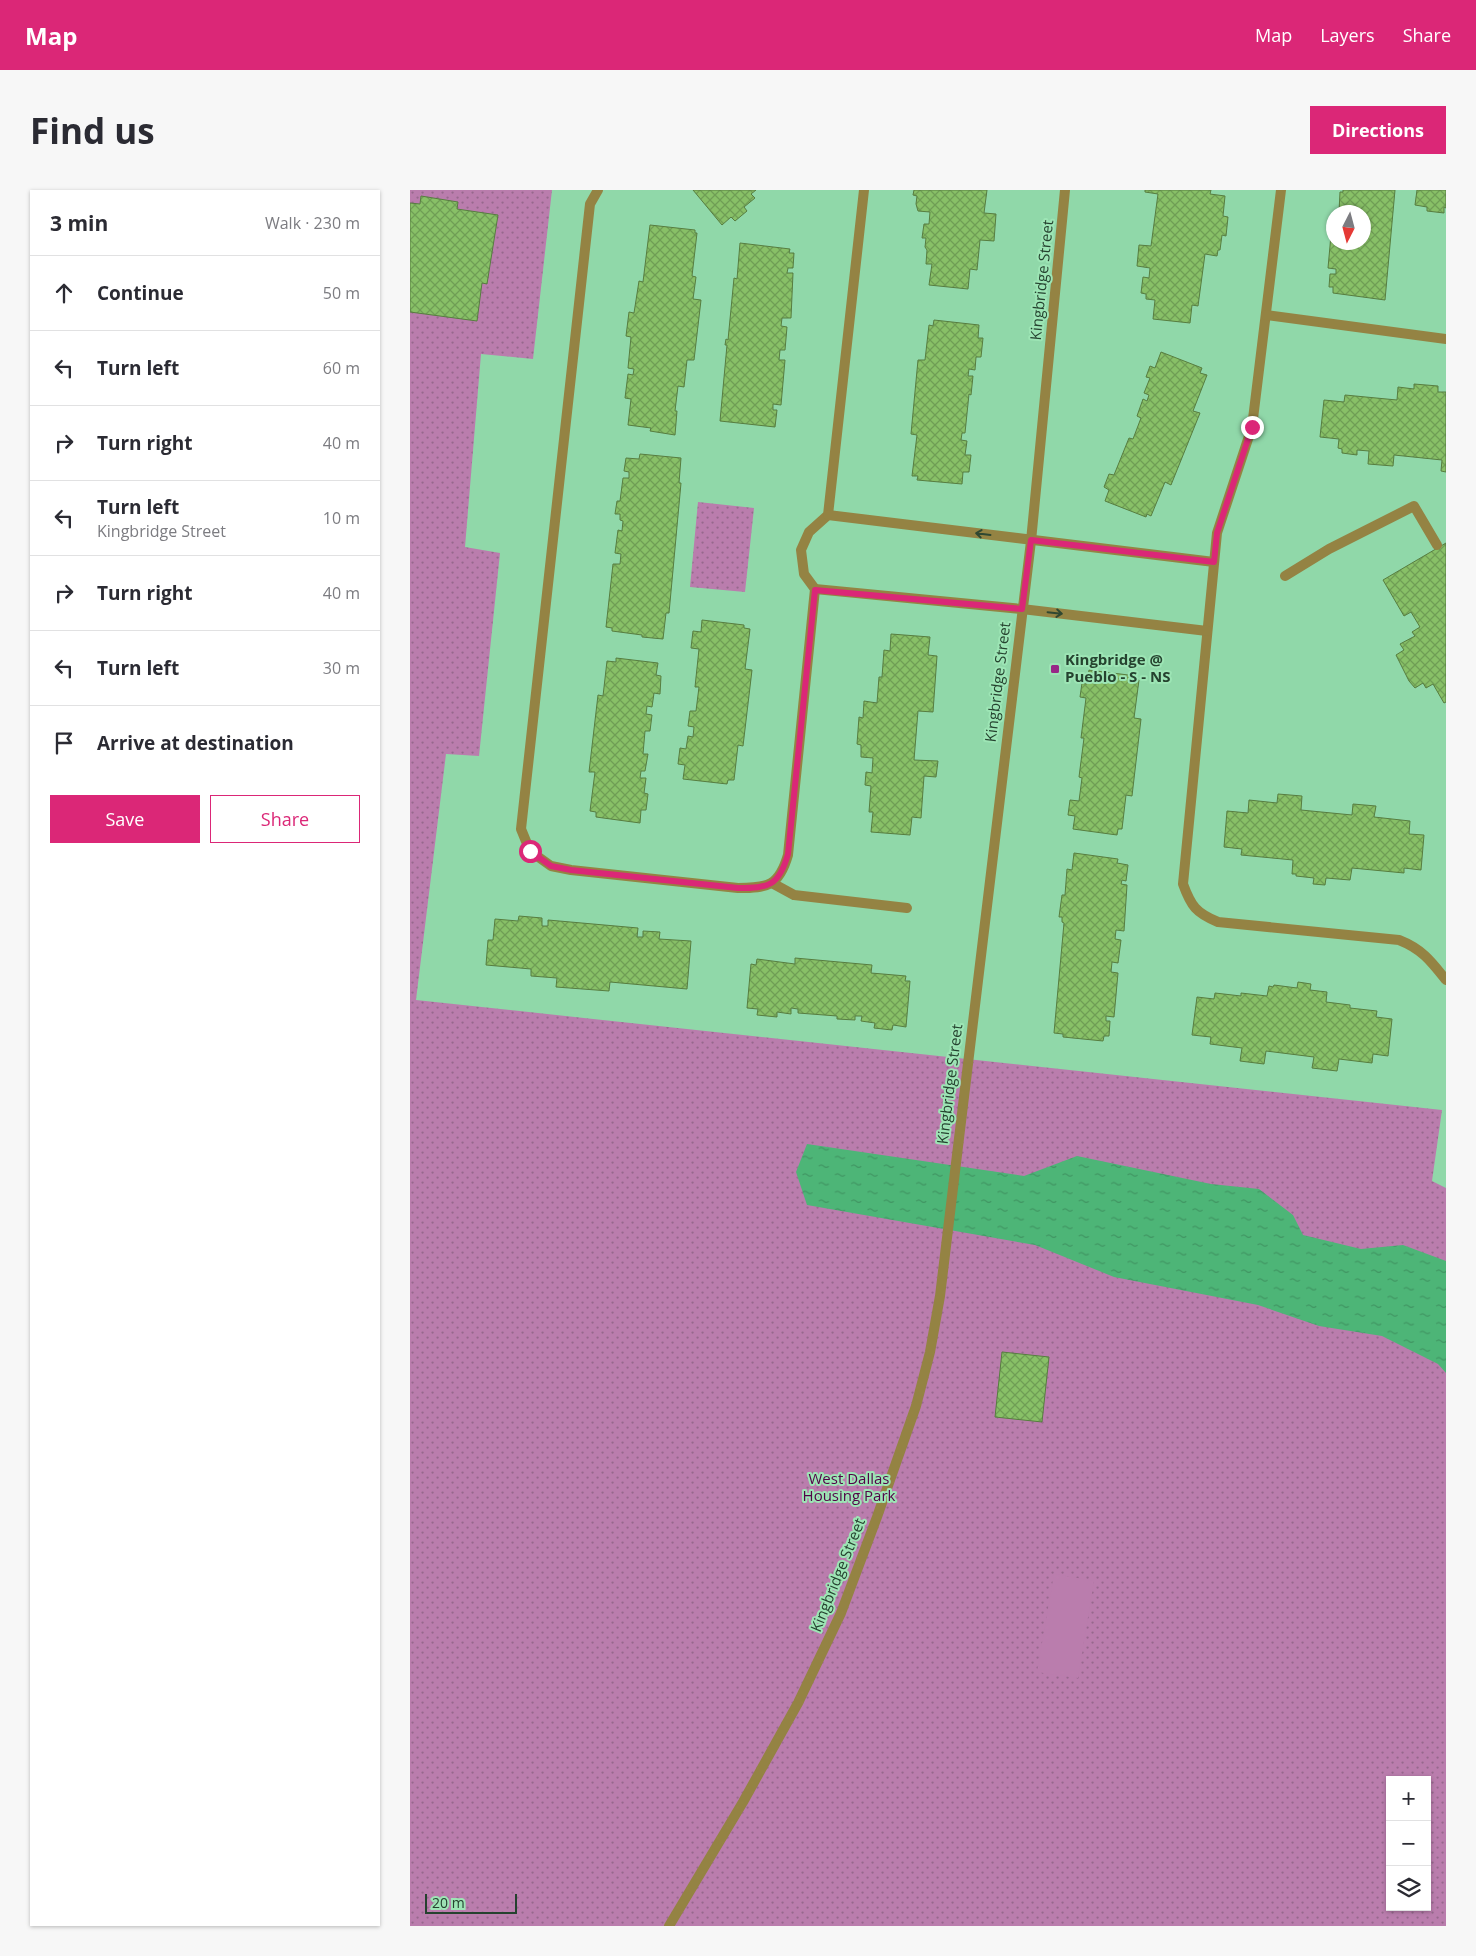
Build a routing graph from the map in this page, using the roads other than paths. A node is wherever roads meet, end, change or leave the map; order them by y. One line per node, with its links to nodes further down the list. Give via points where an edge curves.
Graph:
1 (598, 190): 15 (street, via 590,204 520,828 530,851 551,866 738,888 757,888)
2 (864, 190): 7 (street)
3 (1066, 190): 8 (street, Kingbridge Street)
4 (1281, 190): 5 (street)
5 (1266, 315): 6 (street); 10 (street, via 1252,427 1217,533)
6 (1446, 339)
7 (828, 515): 8 (street, one-way to 7); 12 (street, via 809,532 801,550 804,574)
8 (1031, 540): 10 (street); 13 (street, Kingbridge Street)
9 (1437, 545): 11 (street, via 1414,506 1329,549)
10 (1214, 562): 14 (street)
11 (1285, 576)
12 (815, 590): 13 (street); 15 (street, via 788,854 783,870)
13 (1022, 609): 14 (street, one-way to 14); 18 (street, Kingbridge Street, via 940,1296 916,1406 841,1613 789,1719)
14 (1207, 631): 17 (street, via 1183,884 1189,901 1200,914 1218,922 1399,940 1414,946)
15 (772, 883): 16 (street, via 794,895)
16 (906, 908)
17 (1446, 980)
18 (669, 1926)

